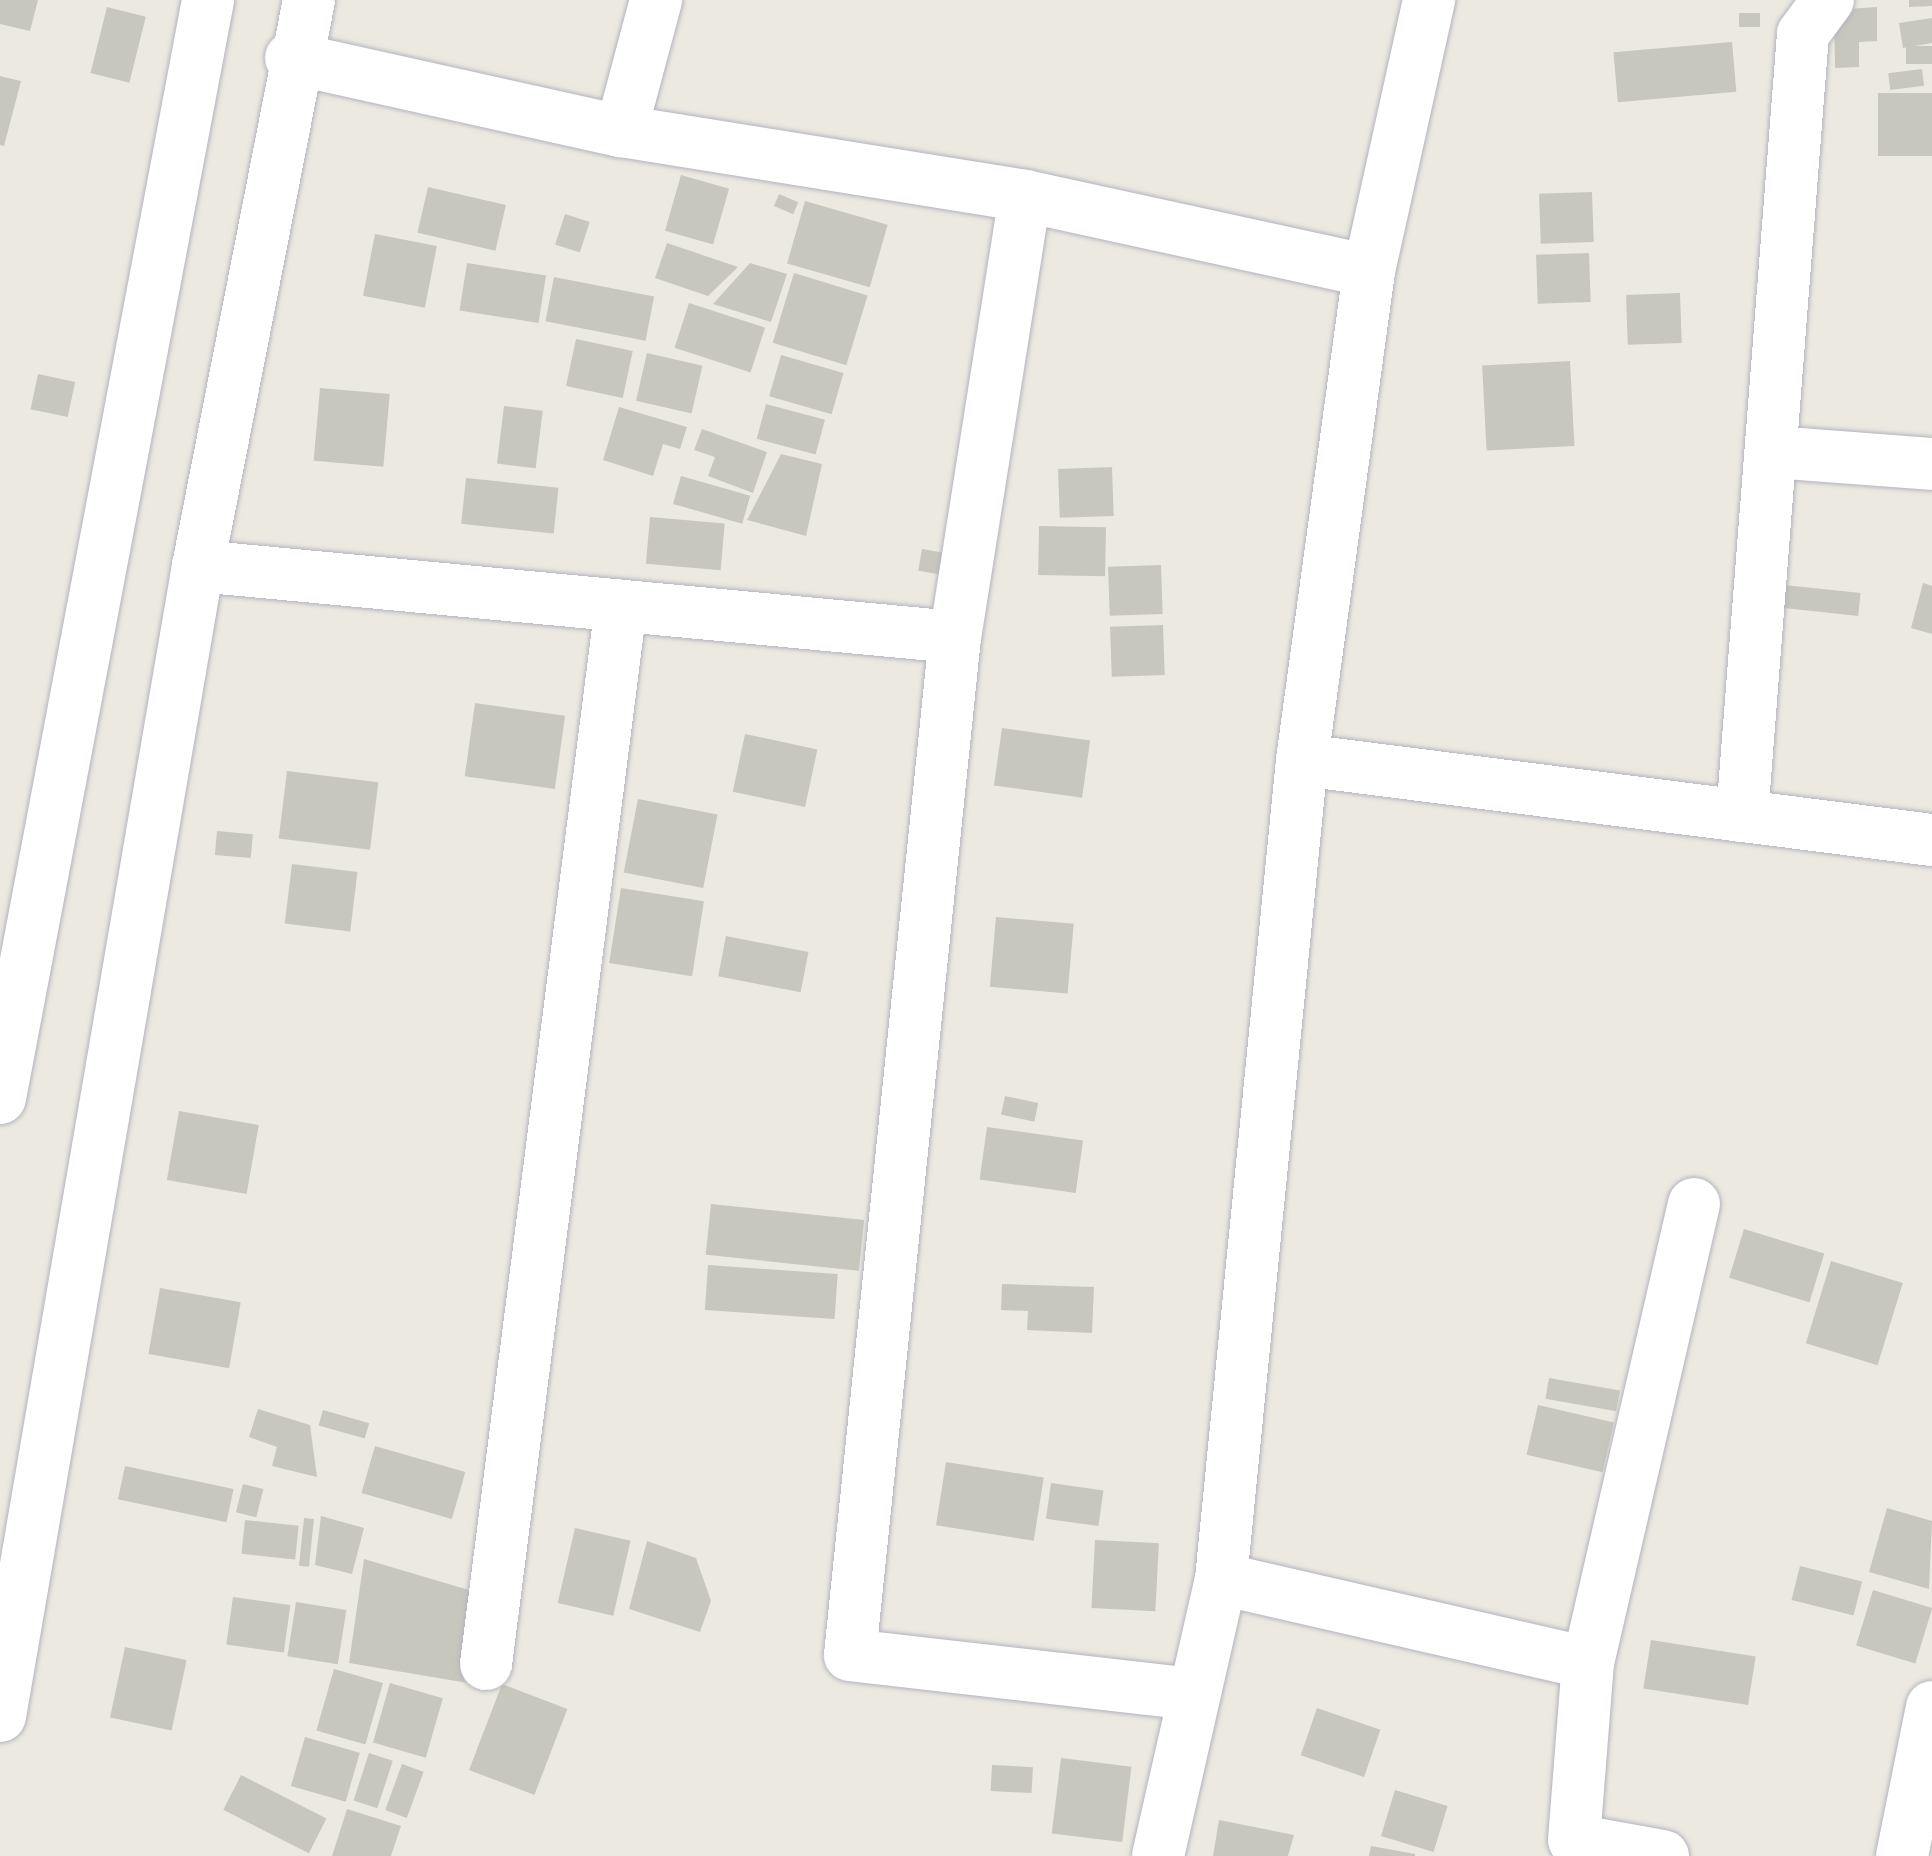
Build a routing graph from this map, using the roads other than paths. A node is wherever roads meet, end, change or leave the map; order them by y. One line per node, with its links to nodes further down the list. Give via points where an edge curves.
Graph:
1 (208, 0): 18 (street)
2 (309, 0): 6 (street)
3 (656, 0): 7 (street)
4 (1430, 0): 9 (street)
5 (1828, 0): 10 (street, via 1803,34)
6 (292, 58): 7 (street); 12 (street)
7 (622, 131): 8 (street)
8 (1025, 196): 9 (street); 14 (street)
9 (1369, 271): 15 (street)
10 (1772, 452): 11 (street); 16 (street)
11 (1932, 464)
12 (198, 566): 13 (street); 25 (street)
13 (621, 606): 14 (street); 22 (street)
14 (955, 637): 23 (street, via 850,1655)
15 (1302, 760): 16 (street); 20 (street)
16 (1742, 816): 17 (street)
17 (1932, 840)
18 (0, 1098)
19 (1694, 1204): 21 (street)
20 (1221, 1579): 21 (street); 23 (street)
21 (1588, 1663): 27 (street, via 1574,1840)
22 (486, 1664)
23 (1194, 1694): 26 (street)
24 (1932, 1706): 28 (street)
25 (0, 1716)
26 (1158, 1856)
27 (1663, 1856)
28 (1902, 1856)

